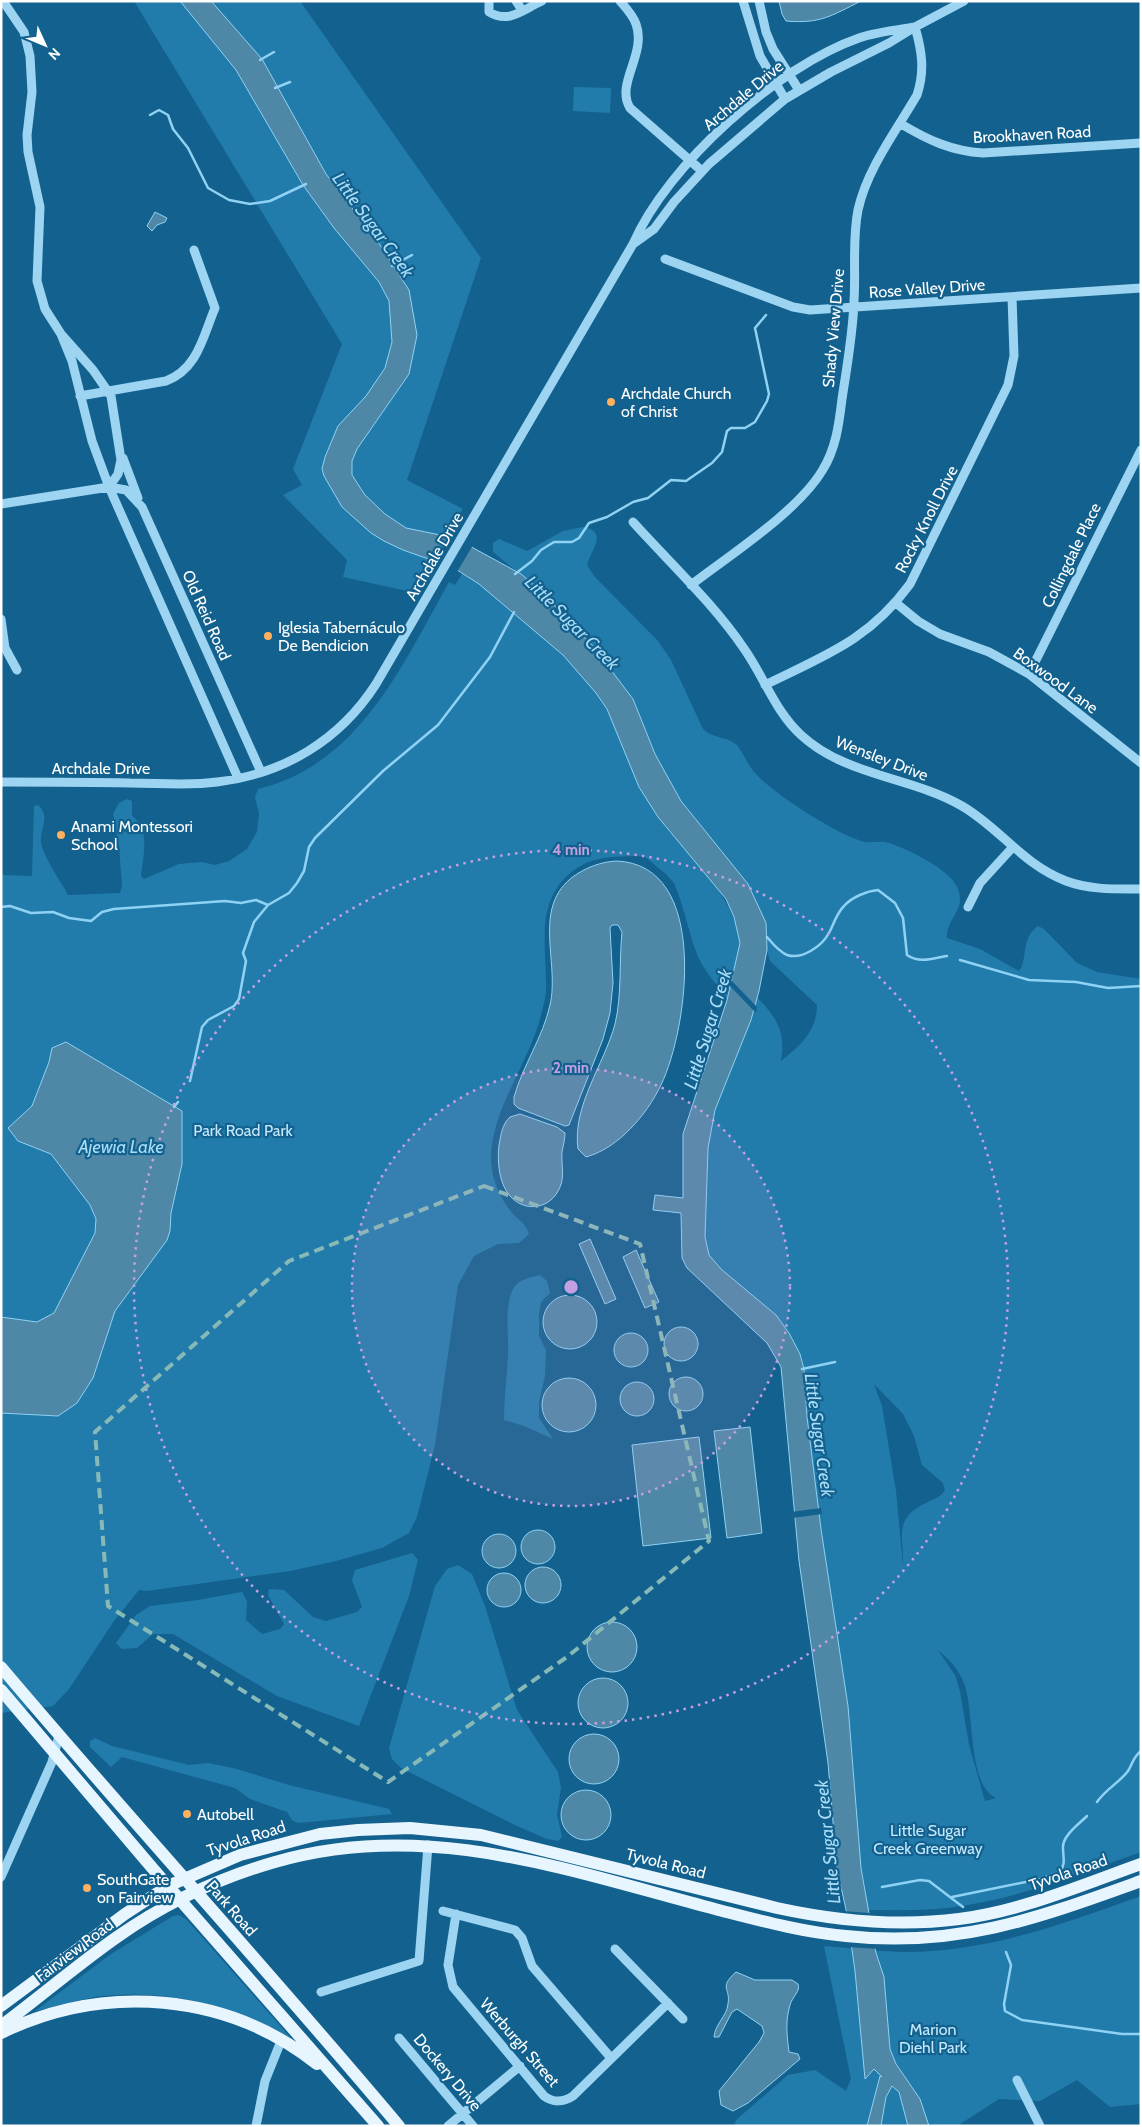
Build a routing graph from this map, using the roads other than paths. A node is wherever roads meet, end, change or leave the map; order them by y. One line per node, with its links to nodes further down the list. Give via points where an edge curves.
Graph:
1 (3, 1): 27 (street, via 24,32 30,56 32,92 27,135 40,207 36,256 38,285 45,309)
2 (489, 1): 9 (street, via 489,12 499,18 509,18)
3 (516, 1): 9 (street)
4 (542, 1): 9 (street)
5 (620, 1): 19 (street, via 636,23 639,38 625,91 626,102)
6 (743, 1): 11 (street)
7 (759, 1): 10 (street)
8 (964, 1): 12 (street, Archdale Drive)
9 (522, 10)
10 (763, 17): 11 (street); 13 (street, via 773,49)
11 (748, 21): 14 (street, via 760,56)
12 (915, 27): 13 (street, Archdale Drive, via 859,38); 15 (street, Archdale Drive); 17 (street, Shady View Drive, via 923,71 917,96)
13 (789, 75): 14 (street, Archdale Drive); 15 (street)
14 (776, 85): 16 (street); 19 (street, Archdale Drive, via 747,107)
15 (799, 90): 16 (street, Archdale Drive)
16 (785, 99): 20 (street, Archdale Drive)
17 (901, 124): 18 (street, Brookhaven Road, via 940,146 965,152); 26 (street, Shady View Drive, via 873,170 858,208)
18 (1141, 143)
19 (691, 160): 20 (street); 21 (street, Archdale Drive, via 643,221)
20 (702, 172): 21 (street, Archdale Drive, via 654,228)
21 (633, 244): 43 (street, Archdale Drive, via 376,684 332,735 284,765)
22 (194, 250): 28 (street, via 215,308 192,364 166,381)
23 (665, 259): 26 (street, Rose Valley Drive, via 793,307)
24 (1141, 288): 25 (street, Rose Valley Drive)
25 (1012, 297): 26 (street, Rose Valley Drive); 37 (street, Rocky Knoll Drive, via 1014,356 1008,385 916,574)
26 (854, 308): 36 (street, Shady View Drive, via 837,435 823,470 801,497)
27 (61, 334): 28 (street, via 94,370); 29 (street, via 72,361)
28 (108, 391): 29 (street); 31 (street)
29 (80, 396): 32 (street)
30 (1141, 450): 40 (street, Collingdale Place)
31 (121, 453): 32 (street, via 120,468); 34 (street)
32 (109, 487): 33 (street); 34 (street, Old Reid Road, via 126,490); 44 (street)
33 (1, 504)
34 (142, 507): 43 (street, Old Reid Road)
35 (633, 522): 36 (street, Wensley Drive)
36 (691, 585): 41 (street, Wensley Drive, via 745,650)
37 (896, 603): 40 (street, Boxwood Lane, via 940,634 989,652); 41 (street, Rocky Knoll Drive, via 847,645)
38 (1, 619): 39 (street, via 5,648)
39 (17, 670)
40 (1029, 674): 42 (street, Boxwood Lane)
41 (766, 686): 46 (street, Wensley Drive, via 788,723 816,748 961,805)
42 (1140, 761)
43 (261, 772): 44 (street, Archdale Drive)
44 (238, 778): 45 (street, Archdale Drive, via 202,783)
45 (1, 782)
46 (1012, 848): 47 (street, Wensley Drive, via 1032,864 1068,881 1091,887); 48 (street, via 980,883)
47 (1141, 890)
48 (968, 907)
49 (1, 1667): 51 (main road, Park Road)
50 (1, 1690): 52 (main road, Park Road)
51 (59, 1736): 52 (street); 56 (main road, Park Road)
52 (55, 1752): 55 (street); 58 (main road, Park Road)
53 (428, 1845): 57 (main road, Tyvola Road, via 502,1855 762,1921 824,1933 896,1939 934,1938 991,1930 1042,1916); 59 (main road, Tyvola Road, via 365,1845 310,1853 258,1867); 64 (street, via 420,1961)
54 (1141, 1864): 56 (main road, Tyvola Road, via 1038,1900 987,1914 933,1922 822,1916 748,1902 522,1844 427,1829 358,1830 298,1838 240,1855)
55 (1, 1877)
56 (184, 1877): 58 (main road, Fairview Road); 59 (main road, Park Road)
57 (1141, 1881)
58 (168, 1886): 60 (main road, Park Road); 66 (main road, Fairview Road)
59 (196, 1892): 60 (main road, Fairview Road); 79 (main road, Park Road)
60 (180, 1899): 68 (main road, Fairview Road, via 118,1936); 75 (main road, Park Road)
61 (443, 1911): 62 (street)
62 (456, 1914): 72 (street, via 515,1930 522,1938 532,1966); 73 (street, Werburgh Street, via 448,1965 451,1983)
63 (615, 1949): 65 (street)
64 (321, 1992)
65 (668, 2003): 67 (street); 72 (street, Werburgh Street)
66 (1, 2006)
67 (683, 2019)
68 (1, 2026)
69 (1, 2033): 71 (main road, via 71,2008 142,2000 214,2011 246,2022)
70 (399, 2038): 76 (street, Dockery Drive)
71 (281, 2041): 75 (main road); 77 (street, via 265,2081)
72 (611, 2058): 73 (street, Werburgh Street, via 573,2096 557,2101 545,2096)
73 (520, 2066): 76 (street)
74 (1017, 2080): 82 (street)
75 (346, 2088): 78 (main road, Park Road)
76 (463, 2114): 80 (street); 81 (street, Dockery Drive)
77 (256, 2126)
78 (378, 2126)
79 (399, 2126)
80 (448, 2126)
81 (473, 2126)
82 (1040, 2126)

